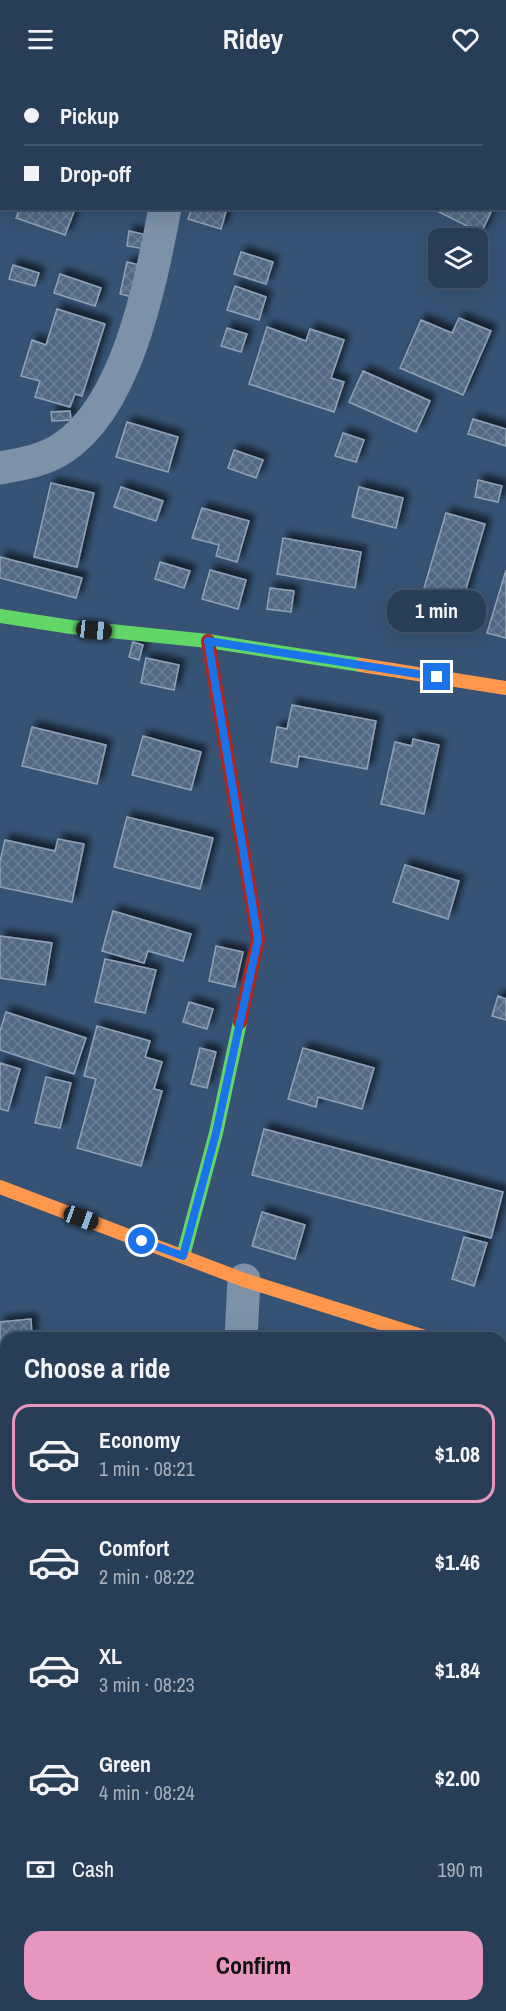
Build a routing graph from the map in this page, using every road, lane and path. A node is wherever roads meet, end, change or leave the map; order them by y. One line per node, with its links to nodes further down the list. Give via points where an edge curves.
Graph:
1 (165, 210): 2 (street, via 141,313 109,395 86,427 62,448 36,461)
2 (0, 468)
3 (0, 616): 4 (street)
4 (208, 641): 5 (street); 7 (street, via 258,939 216,1133)
5 (506, 688)
6 (0, 1187): 7 (street)
7 (183, 1256): 8 (street)
8 (244, 1280): 9 (street); 10 (street)
9 (241, 1332)
10 (409, 1332)

